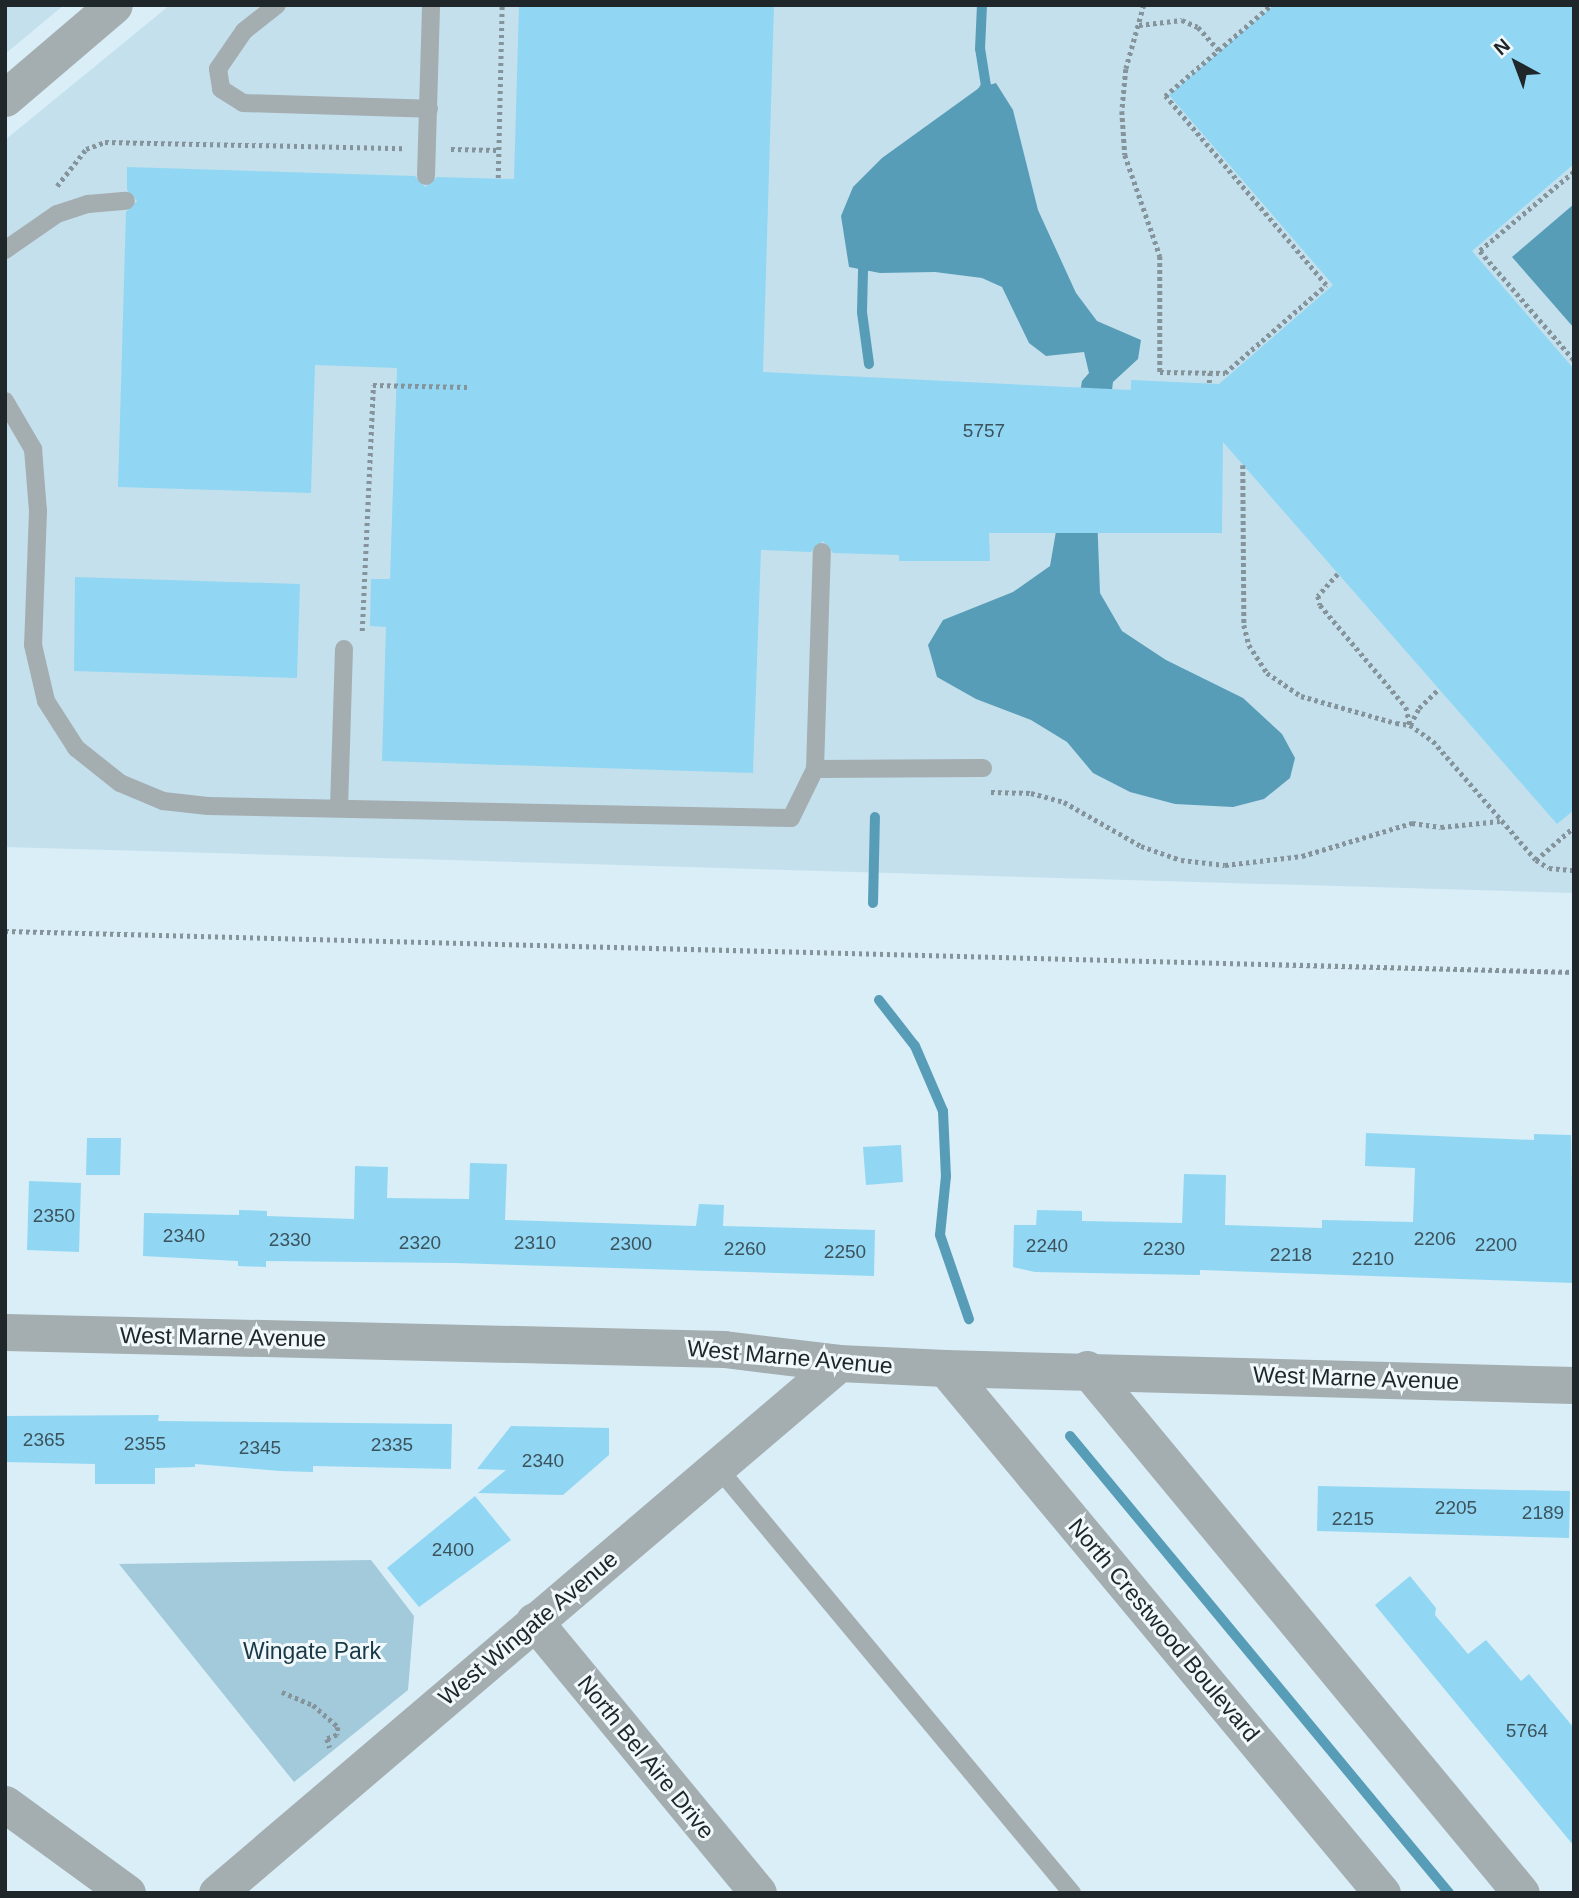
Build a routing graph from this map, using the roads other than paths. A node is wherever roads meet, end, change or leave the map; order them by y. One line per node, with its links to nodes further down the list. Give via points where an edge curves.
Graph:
1 (277, 5): 5 (lane, via 244,31 218,69 220,89 243,103)
2 (431, 5): 5 (lane)
3 (95, 11): 4 (street)
4 (5, 98)
5 (429, 108): 6 (lane)
6 (426, 176)
7 (126, 201): 8 (lane, via 88,204 57,214)
8 (5, 250)
9 (5, 401): 14 (lane, via 33,449 38,511 33,645 46,701 76,748 120,783 163,801)
10 (822, 552): 13 (lane)
11 (344, 649): 14 (lane)
12 (984, 768): 13 (lane)
13 (815, 769): 14 (lane, via 790,818)
14 (339, 808)
15 (5, 1332): 16 (street, West Marne Avenue, via 724,1349)
16 (839, 1363): 17 (street, West Marne Avenue); 20 (street, West Wingate Avenue)
17 (945, 1368): 18 (street, West Marne Avenue); 27 (street, North Crestwood Boulevard)
18 (1087, 1369): 19 (street, West Marne Avenue); 28 (street)
19 (1574, 1385)
20 (719, 1469): 21 (street, West Wingate Avenue); 26 (lane)
21 (534, 1621): 24 (street, West Wingate Avenue); 25 (street, North Bel Aire Drive)
22 (5, 1804): 23 (street)
23 (127, 1893)
24 (217, 1893)
25 (758, 1893)
26 (1072, 1893)
27 (1382, 1893)
28 (1521, 1893)

